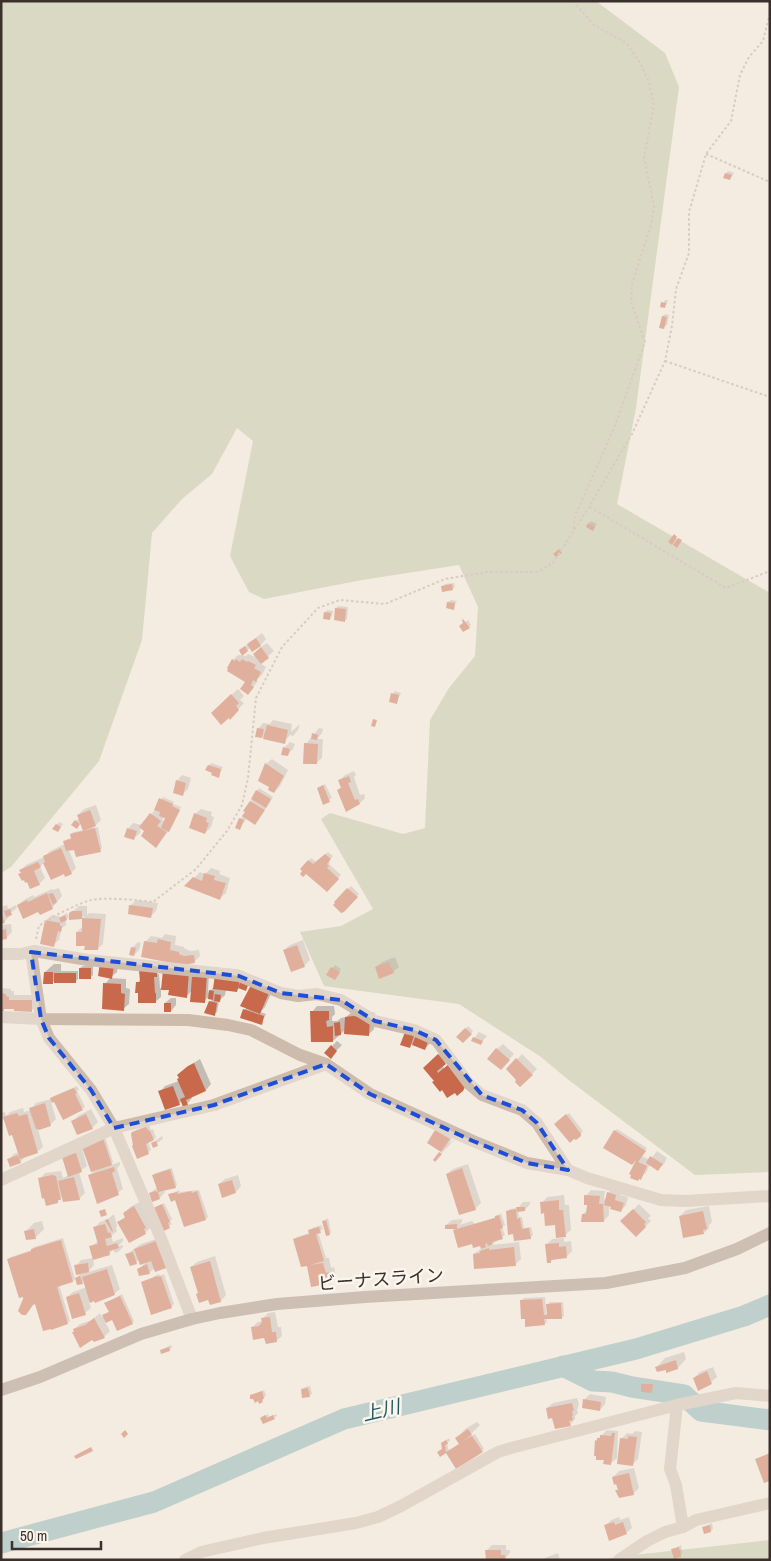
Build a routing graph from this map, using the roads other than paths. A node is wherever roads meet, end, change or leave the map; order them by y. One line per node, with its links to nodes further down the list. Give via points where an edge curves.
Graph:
1 (33, 951): 2 (street); 4 (street); 7 (street, via 239,976 281,993 298,996 317,994 341,1000 375,1021 414,1030 436,1040 469,1084 482,1095 522,1110 537,1123)
2 (1, 954)
3 (1, 1017): 4 (street)
4 (41, 1019): 5 (street, via 188,1020 228,1025 251,1030); 6 (street, via 49,1038 91,1090)
5 (326, 1064): 6 (street, via 214,1106); 7 (street, via 370,1094 473,1141 527,1163)
6 (114, 1128): 8 (street); 11 (street)
7 (568, 1170): 9 (street, via 661,1200)
8 (1, 1180)
9 (770, 1196)
10 (770, 1233): 11 (main road, ビーナスライン, via 685,1268 606,1283 365,1296 277,1304)
11 (192, 1319): 12 (main road, ビーナスライン, via 141,1334)
12 (1, 1390)
13 (770, 1396): 14 (street, via 736,1393)
14 (681, 1405): 16 (street, via 670,1469); 17 (street, via 498,1452 378,1517 200,1552)
15 (770, 1503): 16 (street, via 696,1520)
16 (684, 1527): 18 (street, via 647,1541)
17 (185, 1560)
18 (619, 1560)

